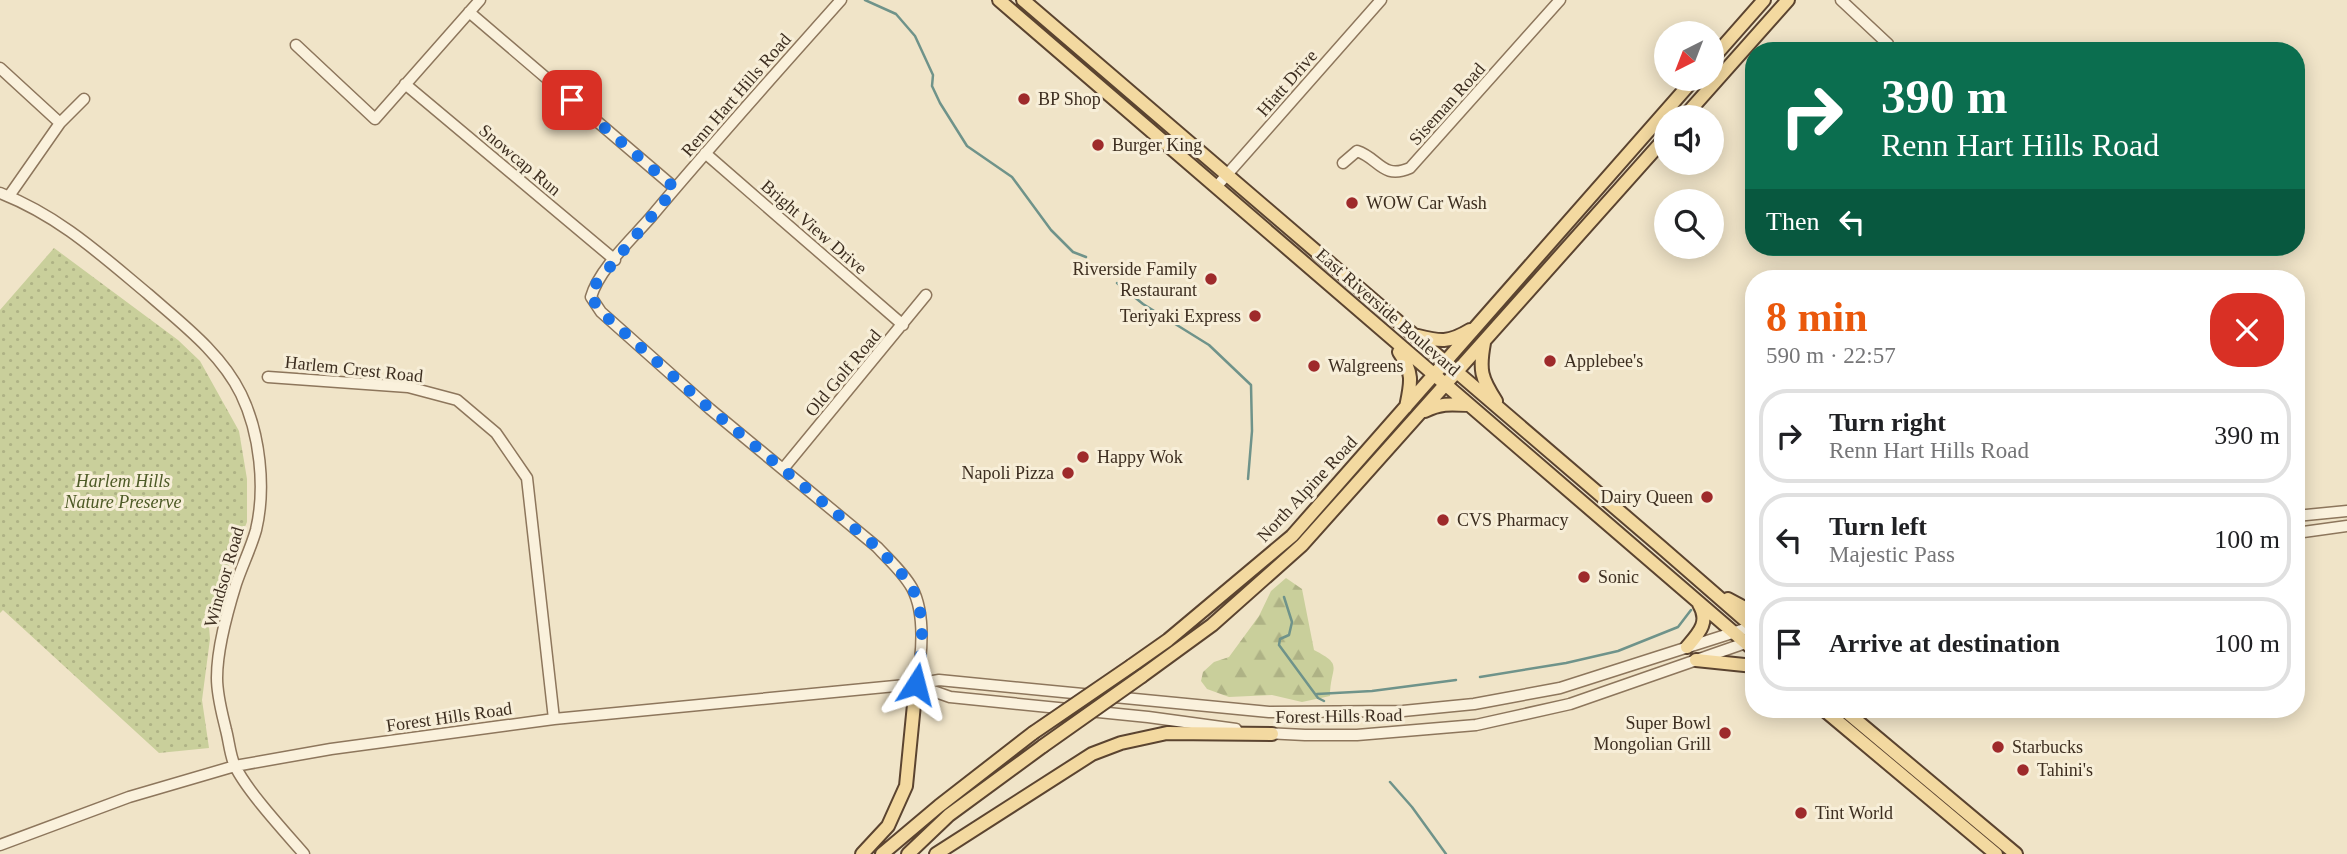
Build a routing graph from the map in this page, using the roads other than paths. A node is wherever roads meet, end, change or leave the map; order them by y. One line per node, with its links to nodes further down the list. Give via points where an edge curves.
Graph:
1 (480, 0): 10 (street)
2 (841, 0): 23 (street, Renn Hart Hills Road)
3 (999, 0): 26 (main road, East Riverside Boulevard)
4 (1023, 0): 25 (main road, East Riverside Boulevard)
5 (1381, 0): 25 (street, Hiatt Drive)
6 (1560, 0): 24 (street, Siseman Road, via 1410,168 1386,170 1357,150)
7 (1764, 0): 14 (main road)
8 (1788, 0): 11 (main road)
9 (1841, 0): 12 (street)
10 (469, 12): 17 (street); 27 (street)
11 (1751, 42)
12 (1886, 42)
13 (296, 45): 17 (street, via 375,119)
14 (1724, 45)
15 (1745, 48): 20 (main road)
16 (0, 68): 21 (street)
17 (405, 84): 30 (street, Snowcap Run)
18 (1684, 91): 29 (main road, North Alpine Road)
19 (85, 99): 21 (street)
20 (1695, 105)
21 (60, 123): 28 (street)
22 (1654, 150): 31 (main road, North Alpine Road)
23 (705, 153): 27 (street, Renn Hart Hills Road); 33 (street, Bright View Drive)
24 (1343, 163)
25 (1228, 174): 26 (street, Hiatt Drive); 36 (main road, East Riverside Boulevard)
26 (1217, 186): 35 (main road, East Riverside Boulevard)
27 (675, 188): 30 (street, Renn Hart Hills Road)
28 (4, 194): 67 (street, Windsor Road, via 69,228 184,325 241,394 254,439 260,485 256,529 236,584 217,677)
29 (1538, 258): 31 (main road); 34 (main road, North Alpine Road)
30 (615, 260): 47 (street, Renn Hart Hills Road, via 591,297 601,312)
31 (1549, 268): 37 (main road, North Alpine Road)
32 (926, 295): 33 (street, Old Golf Road)
33 (903, 325): 47 (street, Old Golf Road)
34 (1479, 325): 36 (main road, via 1443,342); 38 (main road, North Alpine Road)
35 (1386, 335): 40 (main road, East Riverside Boulevard); 44 (main road, via 1409,365)
36 (1413, 335): 38 (main road, East Riverside Boulevard)
37 (1485, 341): 39 (main road, North Alpine Road); 45 (main road, via 1480,365 1485,383)
38 (1445, 363): 39 (main road, East Riverside Boulevard); 40 (main road, North Alpine Road)
39 (1456, 372): 42 (main road, North Alpine Road); 45 (main road, East Riverside Boulevard)
40 (1434, 376): 42 (main road, East Riverside Boulevard); 44 (main road, North Alpine Road)
41 (268, 377): 65 (street, Harlem Crest Road, via 408,387 457,400 496,433 527,478)
42 (1445, 385): 43 (main road, East Riverside Boulevard); 46 (main road, North Alpine Road)
43 (1469, 405): 46 (main road, via 1437,405); 53 (main road, East Riverside Boulevard)
44 (1406, 407): 71 (main road, North Alpine Road, bridge, via 1292,536 1168,640 1033,733)
45 (1504, 413): 52 (main road, East Riverside Boulevard)
46 (1419, 415): 72 (main road, North Alpine Road, bridge, via 1302,545 1212,625 949,816)
47 (783, 469): 62 (street, via 877,547 914,591 921,617)
48 (2347, 511): 49 (street)
49 (2305, 515)
50 (2347, 526): 51 (street)
51 (2305, 532)
52 (1696, 578): 54 (main road); 55 (main road, East Riverside Boulevard)
53 (1688, 594): 56 (main road, East Riverside Boulevard); 59 (main road, via 1705,620)
54 (1745, 607)
55 (1745, 629)
56 (1733, 633): 57 (main road, East Riverside Boulevard); 59 (street, Forest Hills Road)
57 (1745, 635)
58 (1745, 639): 60 (street, Forest Hills Road)
59 (1686, 647): 62 (street, Forest Hills Road, via 1560,688 1403,711 1269,712 939,680)
60 (1696, 660): 61 (main road); 66 (street, Forest Hills Road, via 1570,704 1476,725 1357,735)
61 (1745, 665)
62 (916, 684): 65 (street, Forest Hills Road); 66 (street, Forest Hills Road, via 950,697); 70 (main road, via 906,786 888,825)
63 (1834, 718): 74 (main road)
64 (1854, 718): 75 (main road)
65 (554, 719): 67 (street, Forest Hills Road)
66 (1272, 734): 73 (main road, via 1167,733 1092,754)
67 (235, 766): 68 (street, Forest Hills Road, via 129,797); 69 (street, Windsor Road)
68 (0, 845)
69 (304, 854)
70 (862, 854)
71 (883, 854)
72 (908, 854)
73 (936, 854)
74 (1996, 854)
75 (2017, 854)

